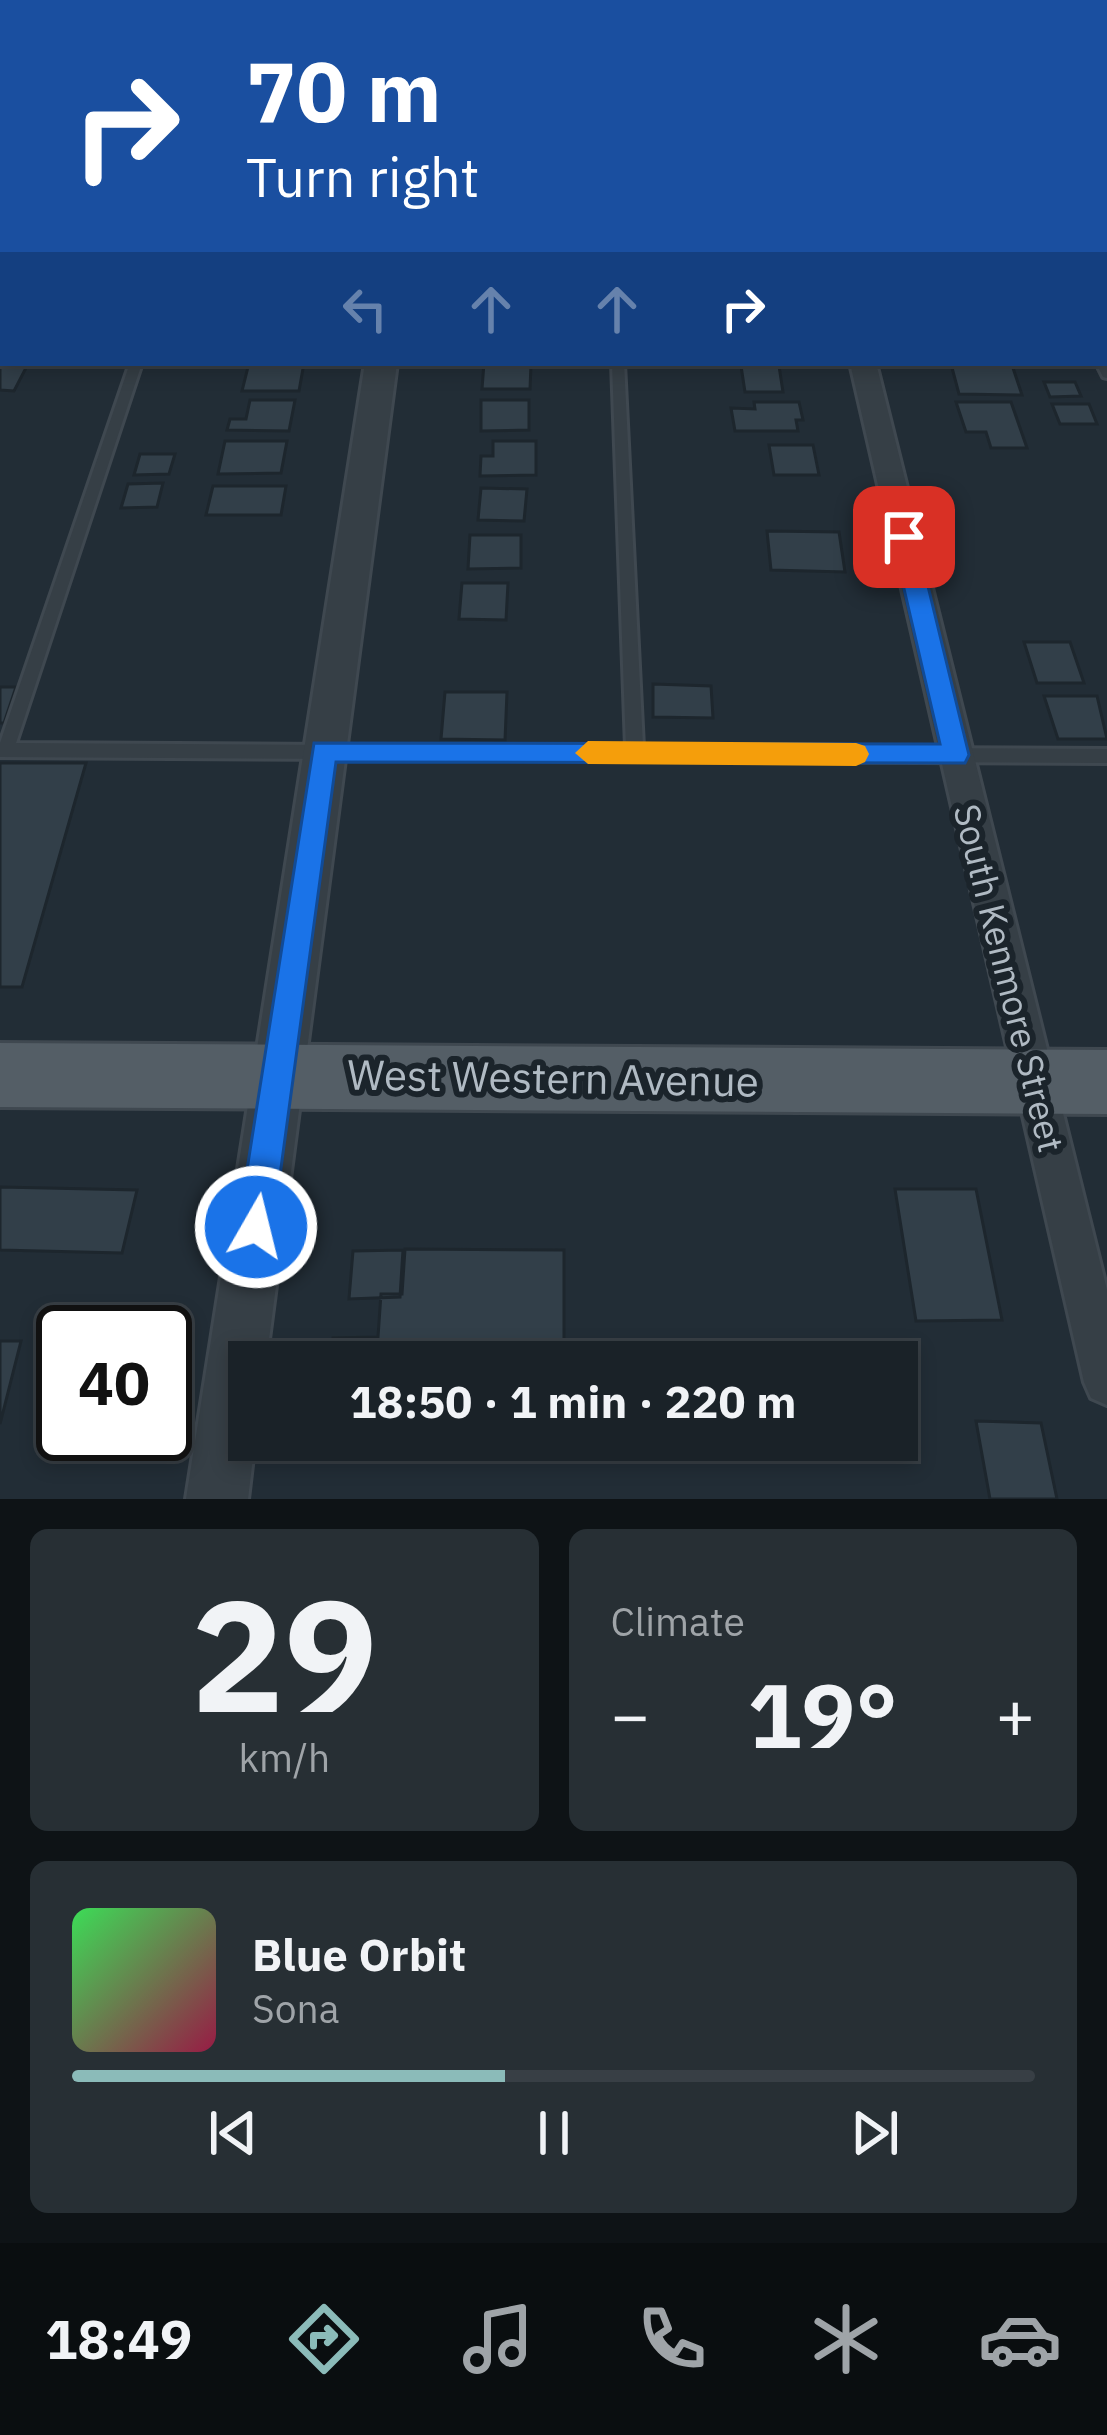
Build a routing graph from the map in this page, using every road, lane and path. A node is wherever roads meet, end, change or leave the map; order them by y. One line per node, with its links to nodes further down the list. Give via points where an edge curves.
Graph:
1 (135, 366): 5 (lane)
2 (381, 366): 6 (street)
3 (619, 366): 7 (lane)
4 (863, 366): 8 (street, South Kenmore Street)
5 (3, 750): 6 (lane)
6 (323, 751): 7 (lane); 11 (street)
7 (635, 753): 8 (lane)
8 (956, 755): 9 (lane); 12 (street, South Kenmore Street)
9 (1107, 756)
10 (0, 1075): 11 (main road, West Western Avenue)
11 (277, 1076): 12 (main road, West Western Avenue); 15 (street)
12 (1035, 1082): 13 (main road, West Western Avenue); 14 (street, South Kenmore Street)
13 (1107, 1082)
14 (1107, 1382)
15 (217, 1499)

